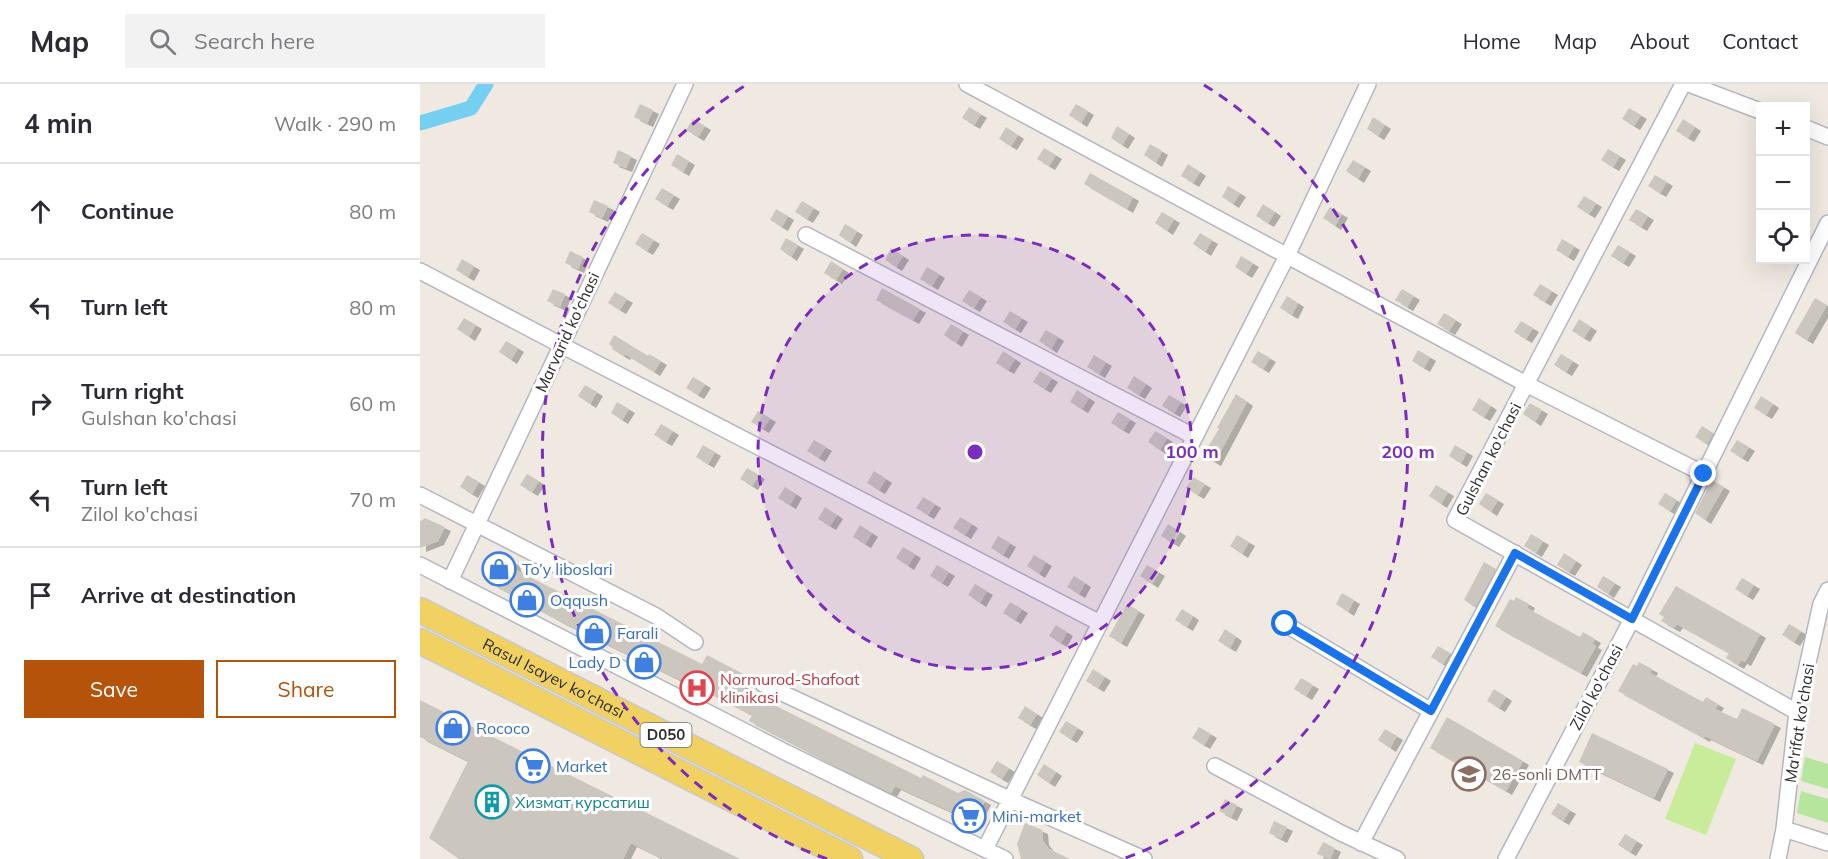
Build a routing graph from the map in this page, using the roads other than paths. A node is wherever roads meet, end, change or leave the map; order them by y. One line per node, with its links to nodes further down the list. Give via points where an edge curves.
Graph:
1 (685, 84): 13 (street, Marvarid ko'chasi)
2 (967, 84): 11 (street)
3 (1368, 84): 11 (street)
4 (1683, 84): 14 (street, Gulshan ko'chasi)
5 (1689, 84): 6 (street)
6 (1756, 109)
7 (1810, 130): 8 (street)
8 (1828, 137)
9 (1828, 223): 16 (street, Zilol ko'chasi)
10 (806, 236): 15 (street)
11 (1287, 256): 14 (street); 15 (street)
12 (420, 271): 13 (street)
13 (561, 345): 18 (street, Marvarid ko'chasi); 25 (street)
14 (1526, 384): 16 (street); 19 (street, Gulshan ko'chasi, via 1455,520)
15 (1195, 437): 25 (street)
16 (1704, 474): 24 (street, Zilol ko'chasi)
17 (420, 495): 18 (street)
18 (476, 525): 21 (street, Marvarid ko'chasi); 27 (street, via 656,616)
19 (1515, 553): 24 (street, Gulshan ko'chasi); 30 (street)
20 (420, 565): 21 (street)
21 (450, 581): 37 (street)
22 (1828, 590): 31 (street, Ma'rifat ko'chasi, via 1821,604)
23 (420, 610): 40 (main road, Rasul Isayev ko'chasi / D050)
24 (1632, 619): 31 (street, Gulshan ko'chasi); 44 (street, Zilol ko'chasi)
25 (1100, 623): 33 (street)
26 (1285, 624): 30 (street)
27 (694, 642)
28 (422, 645): 39 (main road, Rasul Isayev ko'chasi / D050)
29 (763, 684): 33 (street)
30 (1431, 711): 35 (street)
31 (1797, 712): 34 (street, Ma'rifat ko'chasi)
32 (1215, 766): 35 (street)
33 (1011, 800): 37 (street); 38 (street)
34 (1784, 829): 36 (street); 45 (street, Ma'rifat ko'chasi)
35 (1361, 843): 43 (street)
36 (1828, 843)
37 (985, 849): 41 (street)
38 (1114, 853): 42 (street)
39 (850, 859)
40 (911, 859)
41 (1005, 859)
42 (1144, 859)
43 (1398, 859)
44 (1506, 859)
45 (1778, 859)

